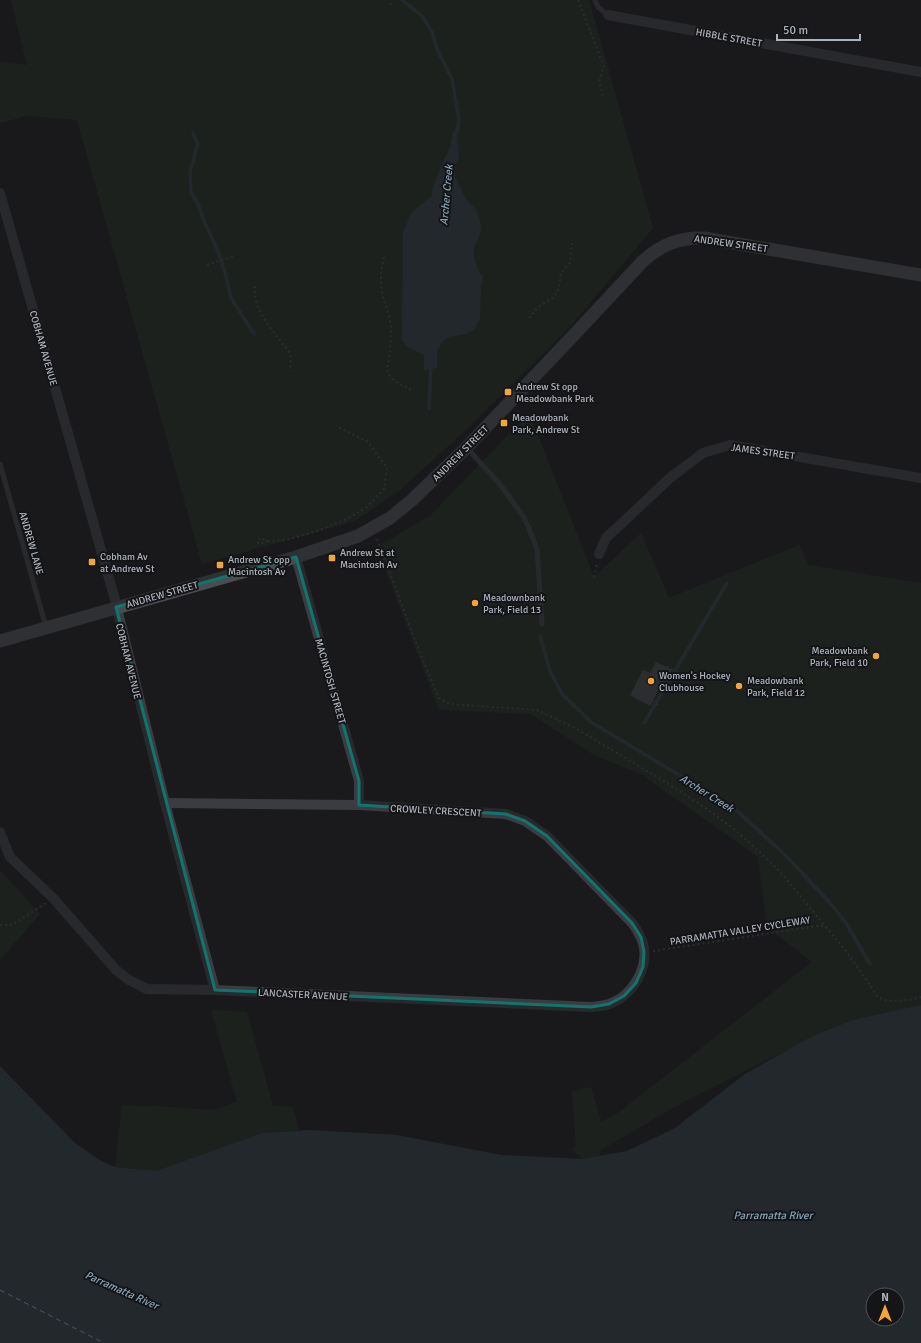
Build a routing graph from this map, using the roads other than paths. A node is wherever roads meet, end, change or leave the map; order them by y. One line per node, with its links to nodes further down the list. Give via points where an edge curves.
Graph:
1 (595, 0): 2 (lane, via 598,7)
2 (608, 16): 3 (street, HIBBLE STREET)
3 (921, 72)
4 (0, 194): 11 (street, COBHAM AVENUE)
5 (921, 275): 6 (main road, ANDREW STREET, via 704,238 689,238 675,242 653,252 643,261)
6 (467, 447): 10 (main road, ANDREW STREET, via 390,518 341,542); 12 (lane, via 499,483 528,526 537,550)
7 (0, 464): 13 (lane, ANDREW LANE)
8 (921, 478): 9 (street, JAMES STREET, via 730,445 703,453 670,478 606,538)
9 (599, 554)
10 (296, 557): 11 (main road, ANDREW STREET); 16 (street, MACINTOSH STREET, via 359,781)
11 (116, 607): 13 (main road, ANDREW STREET); 15 (street, COBHAM AVENUE)
12 (542, 624)
13 (46, 627): 14 (main road, ANDREW STREET)
14 (0, 641)
15 (165, 802): 16 (street, CROWLEY CRESCENT); 19 (street, COBHAM AVENUE)
16 (359, 806): 18 (street, CROWLEY CRESCENT, via 506,814 525,822 547,836 632,923 641,936)
17 (0, 832): 19 (street, LANCASTER AVENUE, via 10,857 53,898 116,970 129,980 147,989)
18 (644, 952): 19 (street, LANCASTER AVENUE, via 643,968 636,983 624,996 609,1004 591,1007)
19 (215, 990)

